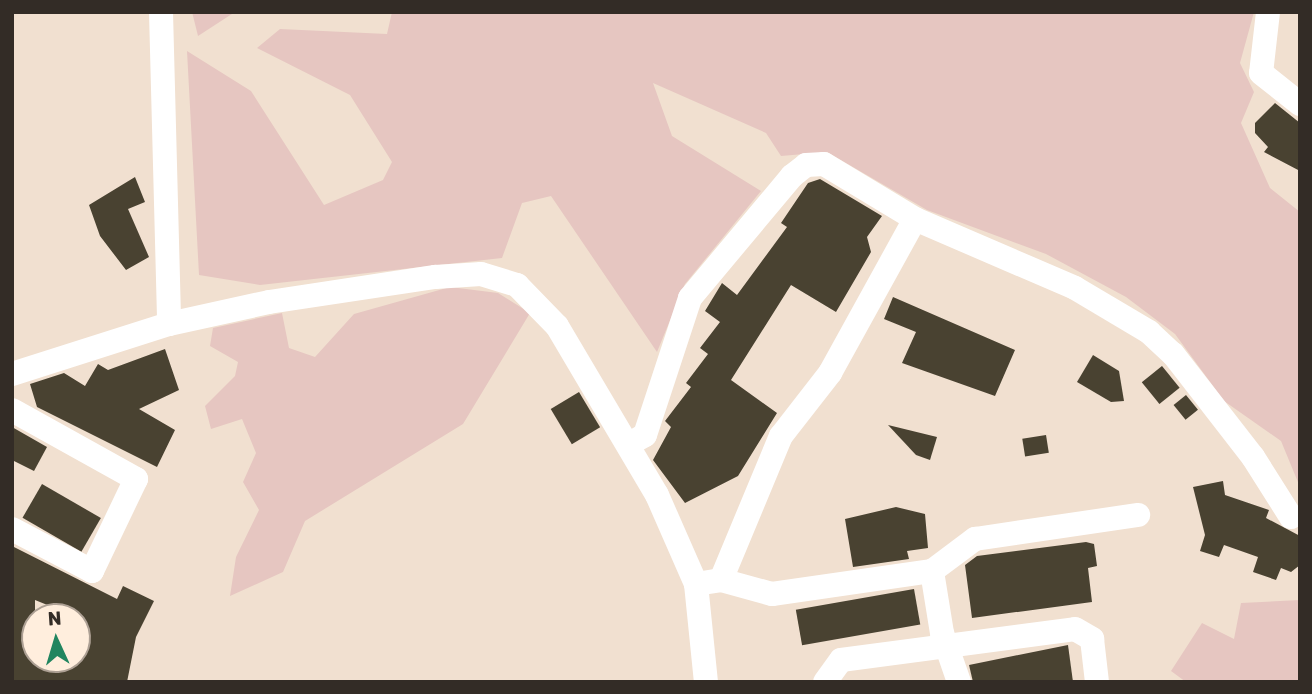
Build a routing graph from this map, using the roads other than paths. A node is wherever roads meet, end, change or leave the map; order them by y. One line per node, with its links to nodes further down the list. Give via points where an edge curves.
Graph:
1 (161, 12): 5 (street)
2 (1268, 12): 3 (street, via 1261,73)
3 (1300, 104)
4 (915, 219): 8 (street, via 844,174 806,165 690,298 645,435); 10 (street, via 1075,288 1149,332 1245,447); 13 (street, via 830,373 781,436)
5 (169, 324): 6 (street); 8 (street, via 269,302 481,274 517,285 538,301)
6 (12, 374)
7 (12, 410): 11 (street, via 136,479 92,571)
8 (629, 444): 14 (street)
9 (1138, 515): 12 (street, via 975,539)
10 (1291, 517)
11 (12, 529)
12 (932, 571): 13 (street, via 772,594); 15 (street)
13 (721, 580): 14 (street)
14 (695, 584): 16 (street)
15 (948, 646): 17 (street, via 841,660); 18 (street); 19 (street, via 1075,629 1092,639)
16 (706, 682)
17 (825, 682)
18 (959, 682)
19 (1097, 682)

